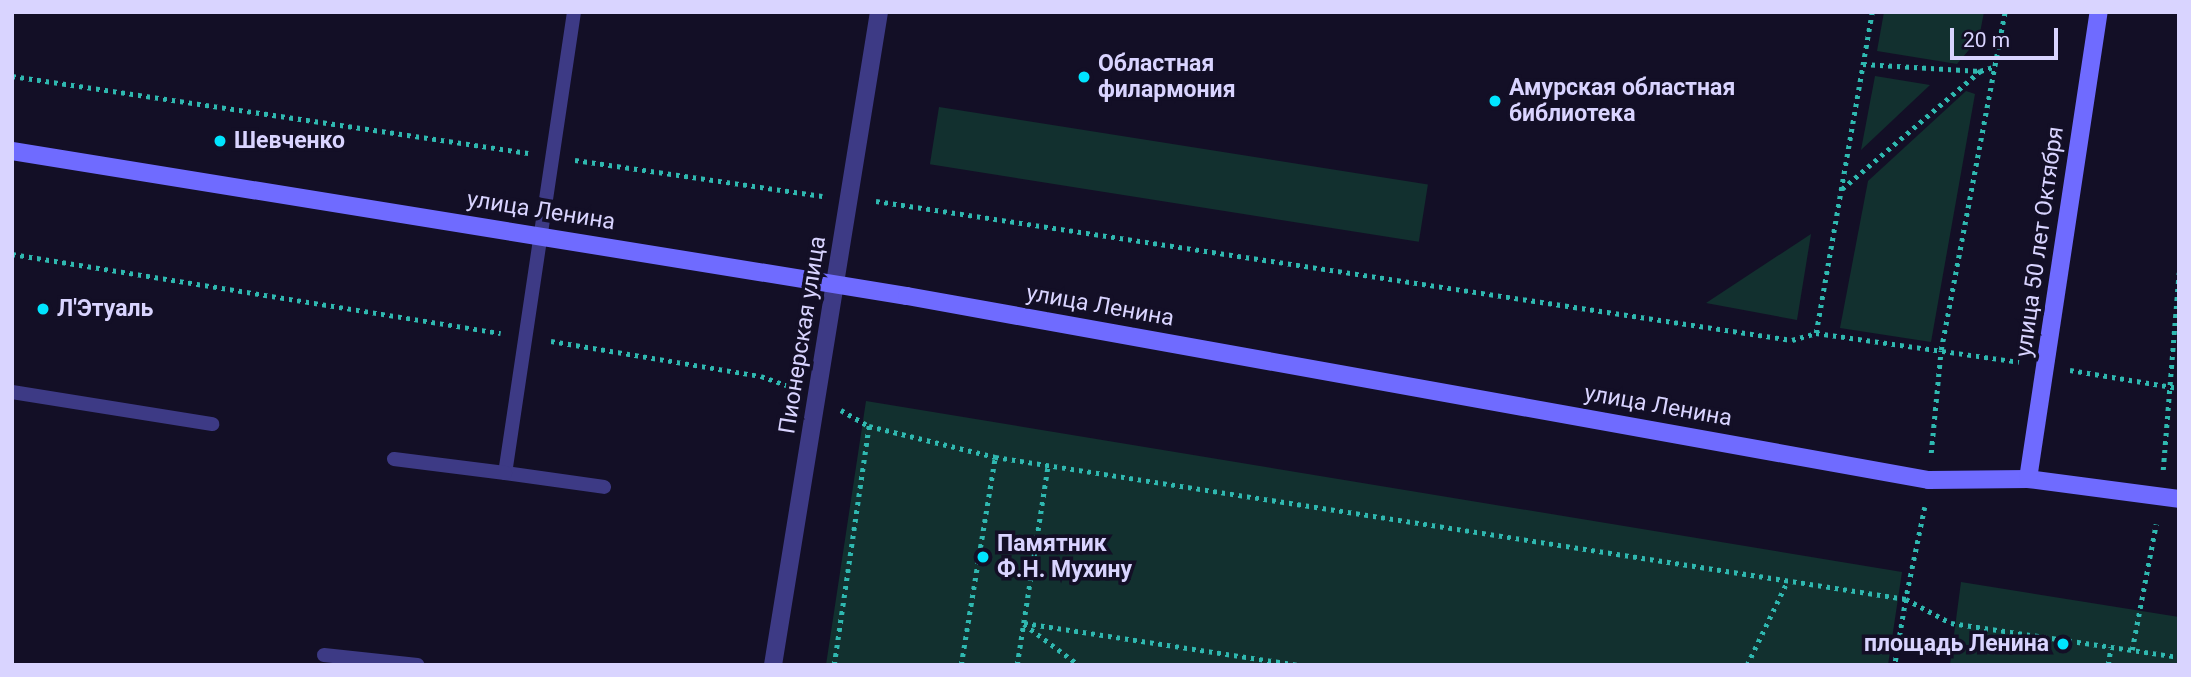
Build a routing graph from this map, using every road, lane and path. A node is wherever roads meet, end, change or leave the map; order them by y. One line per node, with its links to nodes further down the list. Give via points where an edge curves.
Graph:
1 (574, 12): 11 (lane)
2 (878, 12): 13 (street, Пионерская улица)
3 (1872, 12): 6 (path)
4 (2005, 12): 7 (path)
5 (2099, 12): 21 (main road, улица 50 лет Октября)
6 (1863, 64): 8 (path); 12 (path)
7 (1996, 66): 8 (path); 20 (path)
8 (1980, 71): 12 (path)
9 (12, 76): 11 (path)
10 (12, 151): 14 (main road, улица Ленина)
11 (552, 157): 13 (path); 14 (lane)
12 (1842, 189): 18 (path)
13 (849, 200): 17 (street, Пионерская улица); 18 (path, via 909,202 1792,340)
14 (539, 236): 17 (main road, улица Ленина); 19 (lane)
15 (12, 254): 19 (path)
16 (2179, 273): 22 (path)
17 (836, 285): 25 (street, Пионерская улица); 33 (main road, улица Ленина)
18 (1816, 333): 20 (path)
19 (525, 337): 25 (path, via 761,376); 31 (lane)
20 (1941, 350): 21 (path); 33 (path)
21 (2047, 367): 22 (path); 32 (main road, улица 50 лет Октября)
22 (2172, 387): 23 (path); 35 (path)
23 (2179, 388)
24 (12, 391): 26 (lane)
25 (818, 397): 27 (path); 45 (street, Пионерская улица)
26 (212, 424)
27 (869, 426): 28 (path); 46 (path)
28 (995, 457): 30 (path); 47 (path)
29 (394, 459): 31 (lane)
30 (1048, 465): 37 (path); 39 (path)
31 (505, 473): 34 (lane)
32 (2028, 479): 33 (main road, улица Ленина); 35 (main road, улица Ленина)
33 (1929, 480): 38 (path)
34 (604, 488)
35 (2160, 496): 36 (main road, улица Ленина); 41 (path)
36 (2179, 499)
37 (1787, 582): 38 (path); 51 (path)
38 (1906, 599): 40 (path, via 1951,623); 52 (path)
39 (1024, 623): 48 (path); 49 (path); 50 (path)
40 (2111, 647): 41 (path); 53 (path)
41 (2132, 650): 43 (path)
42 (324, 655): 44 (lane)
43 (2179, 657)
44 (417, 665)
45 (773, 665)
46 (834, 665)
47 (961, 665)
48 (1017, 665)
49 (1079, 665)
50 (1300, 665)
51 (1747, 665)
52 (1895, 665)
53 (2108, 665)

